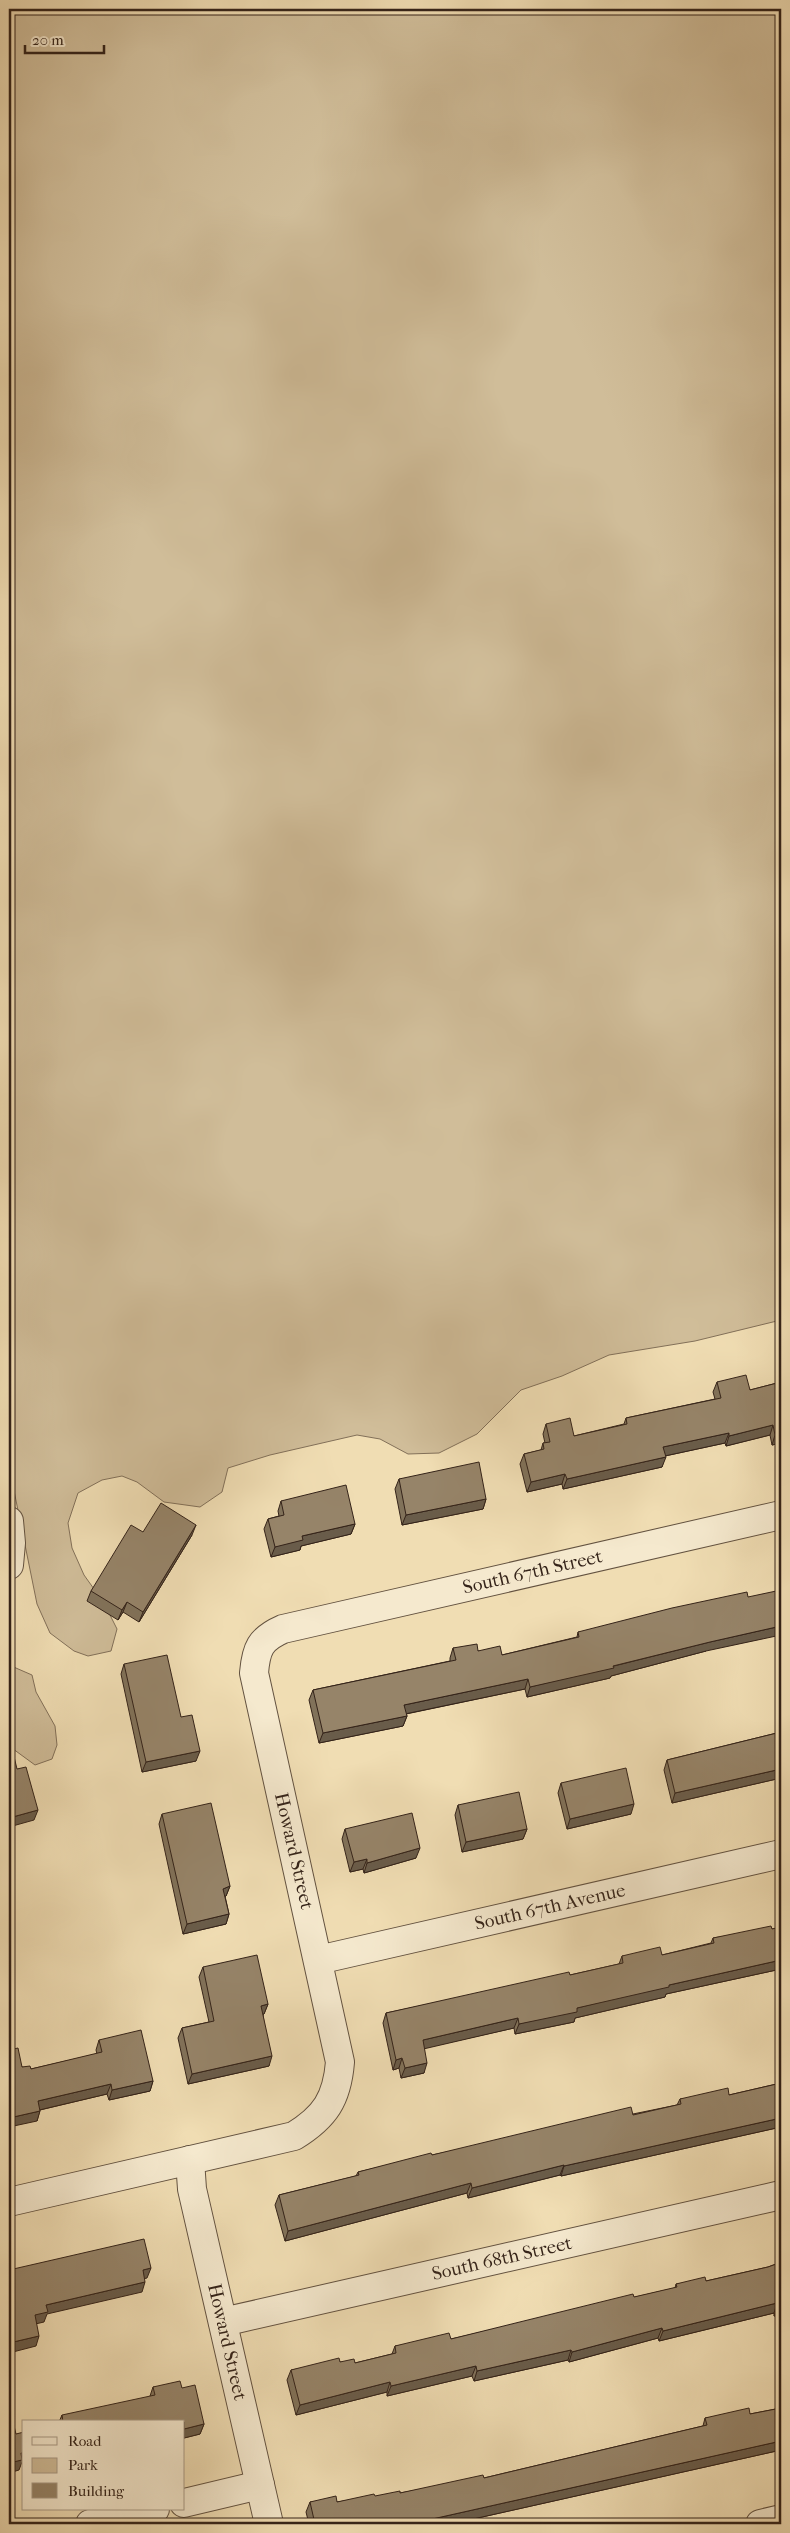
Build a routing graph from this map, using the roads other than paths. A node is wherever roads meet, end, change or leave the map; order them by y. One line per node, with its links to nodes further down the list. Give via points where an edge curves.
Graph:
1 (781, 1515): 4 (street, South 67th Street)
2 (9, 1521): 3 (street)
3 (9, 1565)
4 (283, 1629): 6 (street, Howard Street, via 266,1637 256,1658 254,1673)
5 (781, 1854): 6 (street, South 67th Avenue)
6 (318, 1960): 7 (street, Howard Street, via 340,2062 338,2085 332,2101 313,2124 294,2136)
7 (190, 2160): 9 (street); 10 (street, Howard Street, via 192,2189)
8 (781, 2195): 10 (street, South 68th Street)
9 (9, 2202)
10 (223, 2322): 11 (street, Howard Street)
11 (260, 2485): 12 (street); 16 (street, Howard Street)
12 (185, 2503)
13 (151, 2510): 15 (street)
14 (781, 2519): 17 (street)
15 (90, 2524)
16 (269, 2524)
17 (760, 2524)

